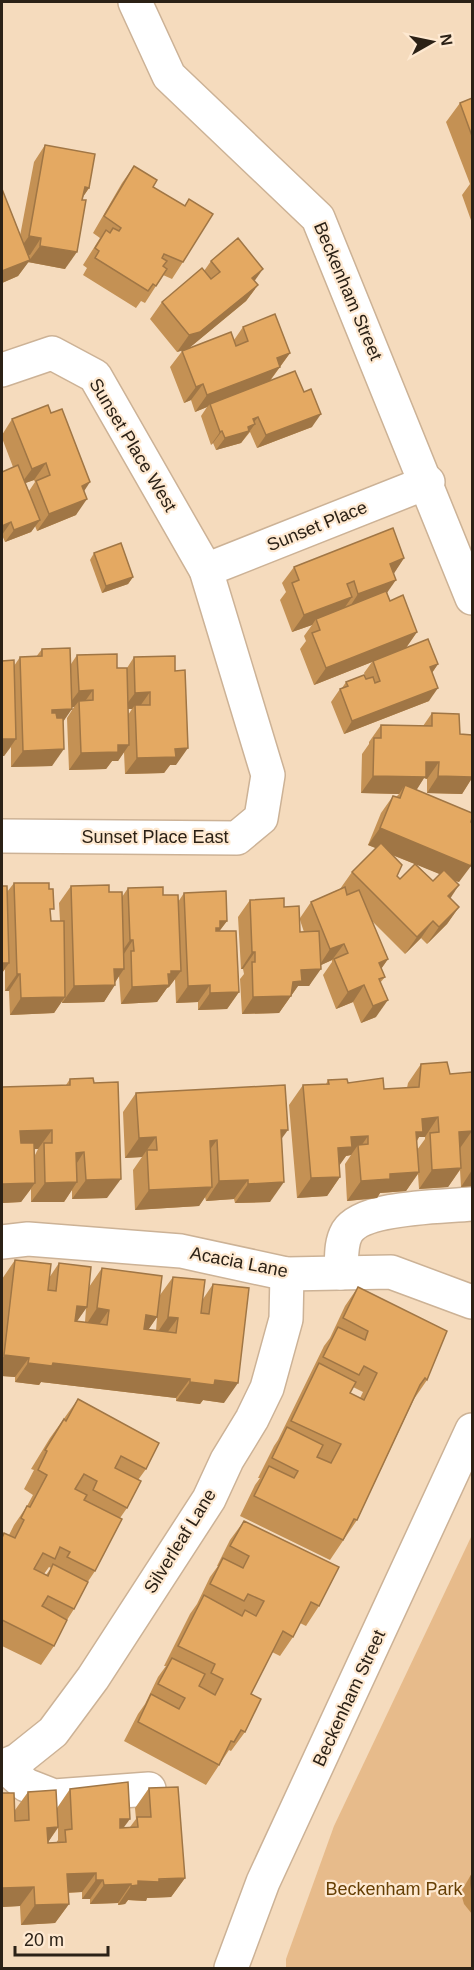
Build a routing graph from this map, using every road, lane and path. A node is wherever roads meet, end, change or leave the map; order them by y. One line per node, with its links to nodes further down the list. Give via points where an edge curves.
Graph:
1 (135, 2): 3 (street, Beckenham Street, via 169,76 318,218)
2 (2, 370): 4 (street, Sunset Place West, via 52,353 95,376)
3 (428, 482): 4 (street, Sunset Place); 5 (street, Beckenham Street)
4 (206, 570): 6 (street, Sunset Place East, via 267,775 261,818 237,838)
5 (472, 598)
6 (2, 836)
7 (471, 1204): 9 (street, via 377,1214 357,1221 343,1242)
8 (2, 1242): 10 (street, Acacia Lane, via 28,1239 181,1251)
9 (341, 1273): 10 (street, Acacia Lane); 11 (street, Acacia Lane, via 391,1272)
10 (287, 1274): 13 (street, Silverleaf Lane, via 286,1319 267,1388 209,1499 93,1678 53,1732)
11 (472, 1302)
12 (472, 1430): 15 (street, Beckenham Street, via 263,1882)
13 (3, 1767): 14 (street, via 26,1785 54,1796)
14 (149, 1789)
15 (231, 1968)

